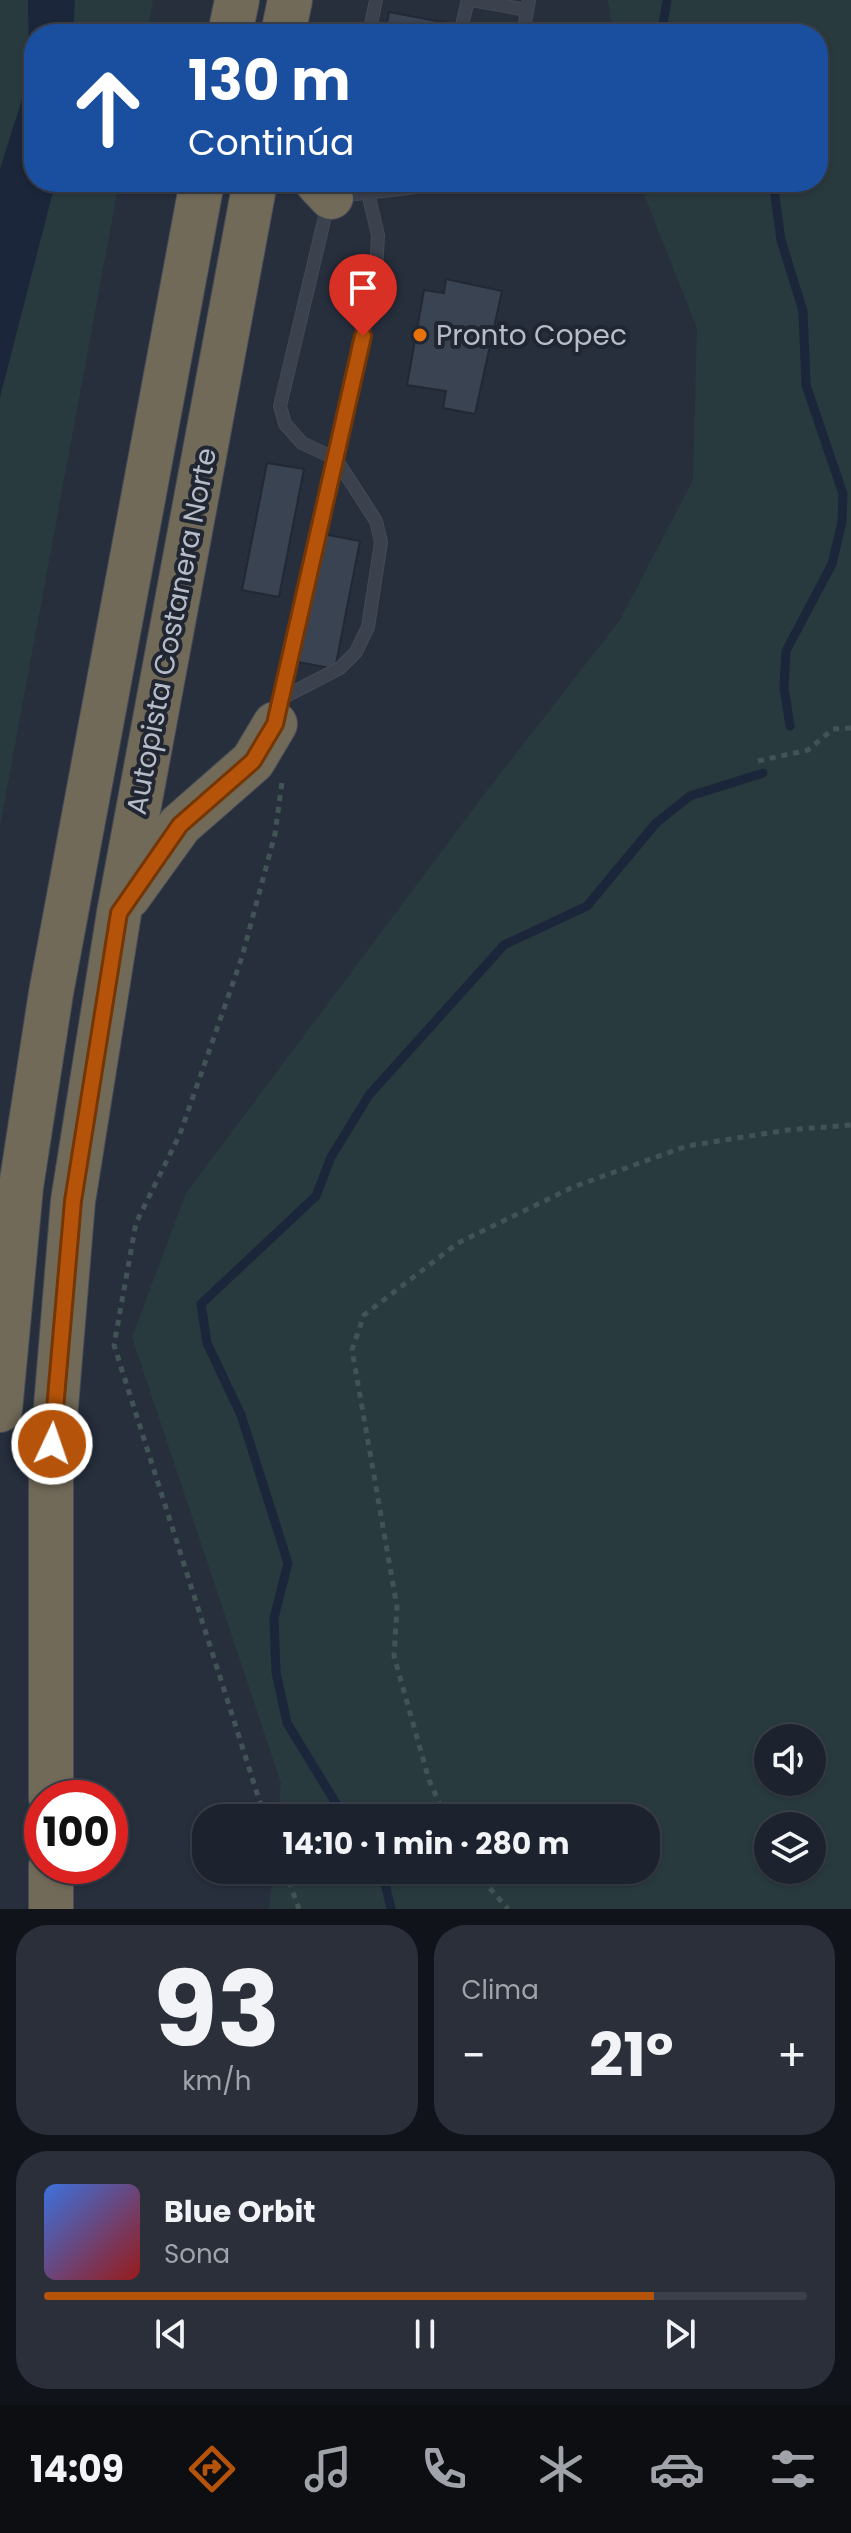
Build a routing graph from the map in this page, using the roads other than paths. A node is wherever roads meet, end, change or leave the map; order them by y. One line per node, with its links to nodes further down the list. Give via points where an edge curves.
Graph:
1 (237, 0): 6 (highway)
2 (290, 0): 7 (highway)
3 (376, 0): 8 (lane)
4 (470, 0): 5 (lane); 9 (lane)
5 (528, 5)
6 (232, 24)
7 (285, 24)
8 (371, 24)
9 (462, 24)
10 (200, 192): 17 (highway, Autopista Costanera Norte, via 51,993 21,1187)
11 (253, 192): 16 (highway, Autopista Costanera Norte)
12 (336, 192): 14 (lane, via 322,218 280,406 285,424 302,443)
13 (341, 192): 14 (lane, via 378,235 376,274)
14 (336, 459): 15 (lane); 15 (lane, via 380,533 368,627 349,661)
15 (280, 711): 16 (highway, via 253,761 180,825)
16 (119, 913): 18 (highway, Autopista Costanera Norte, via 73,1201 56,1383)
17 (0, 1410)
18 (51, 1780)
19 (52, 1884): 21 (highway)
20 (57, 1884): 22 (lane)
21 (51, 1909)
22 (63, 1909)

